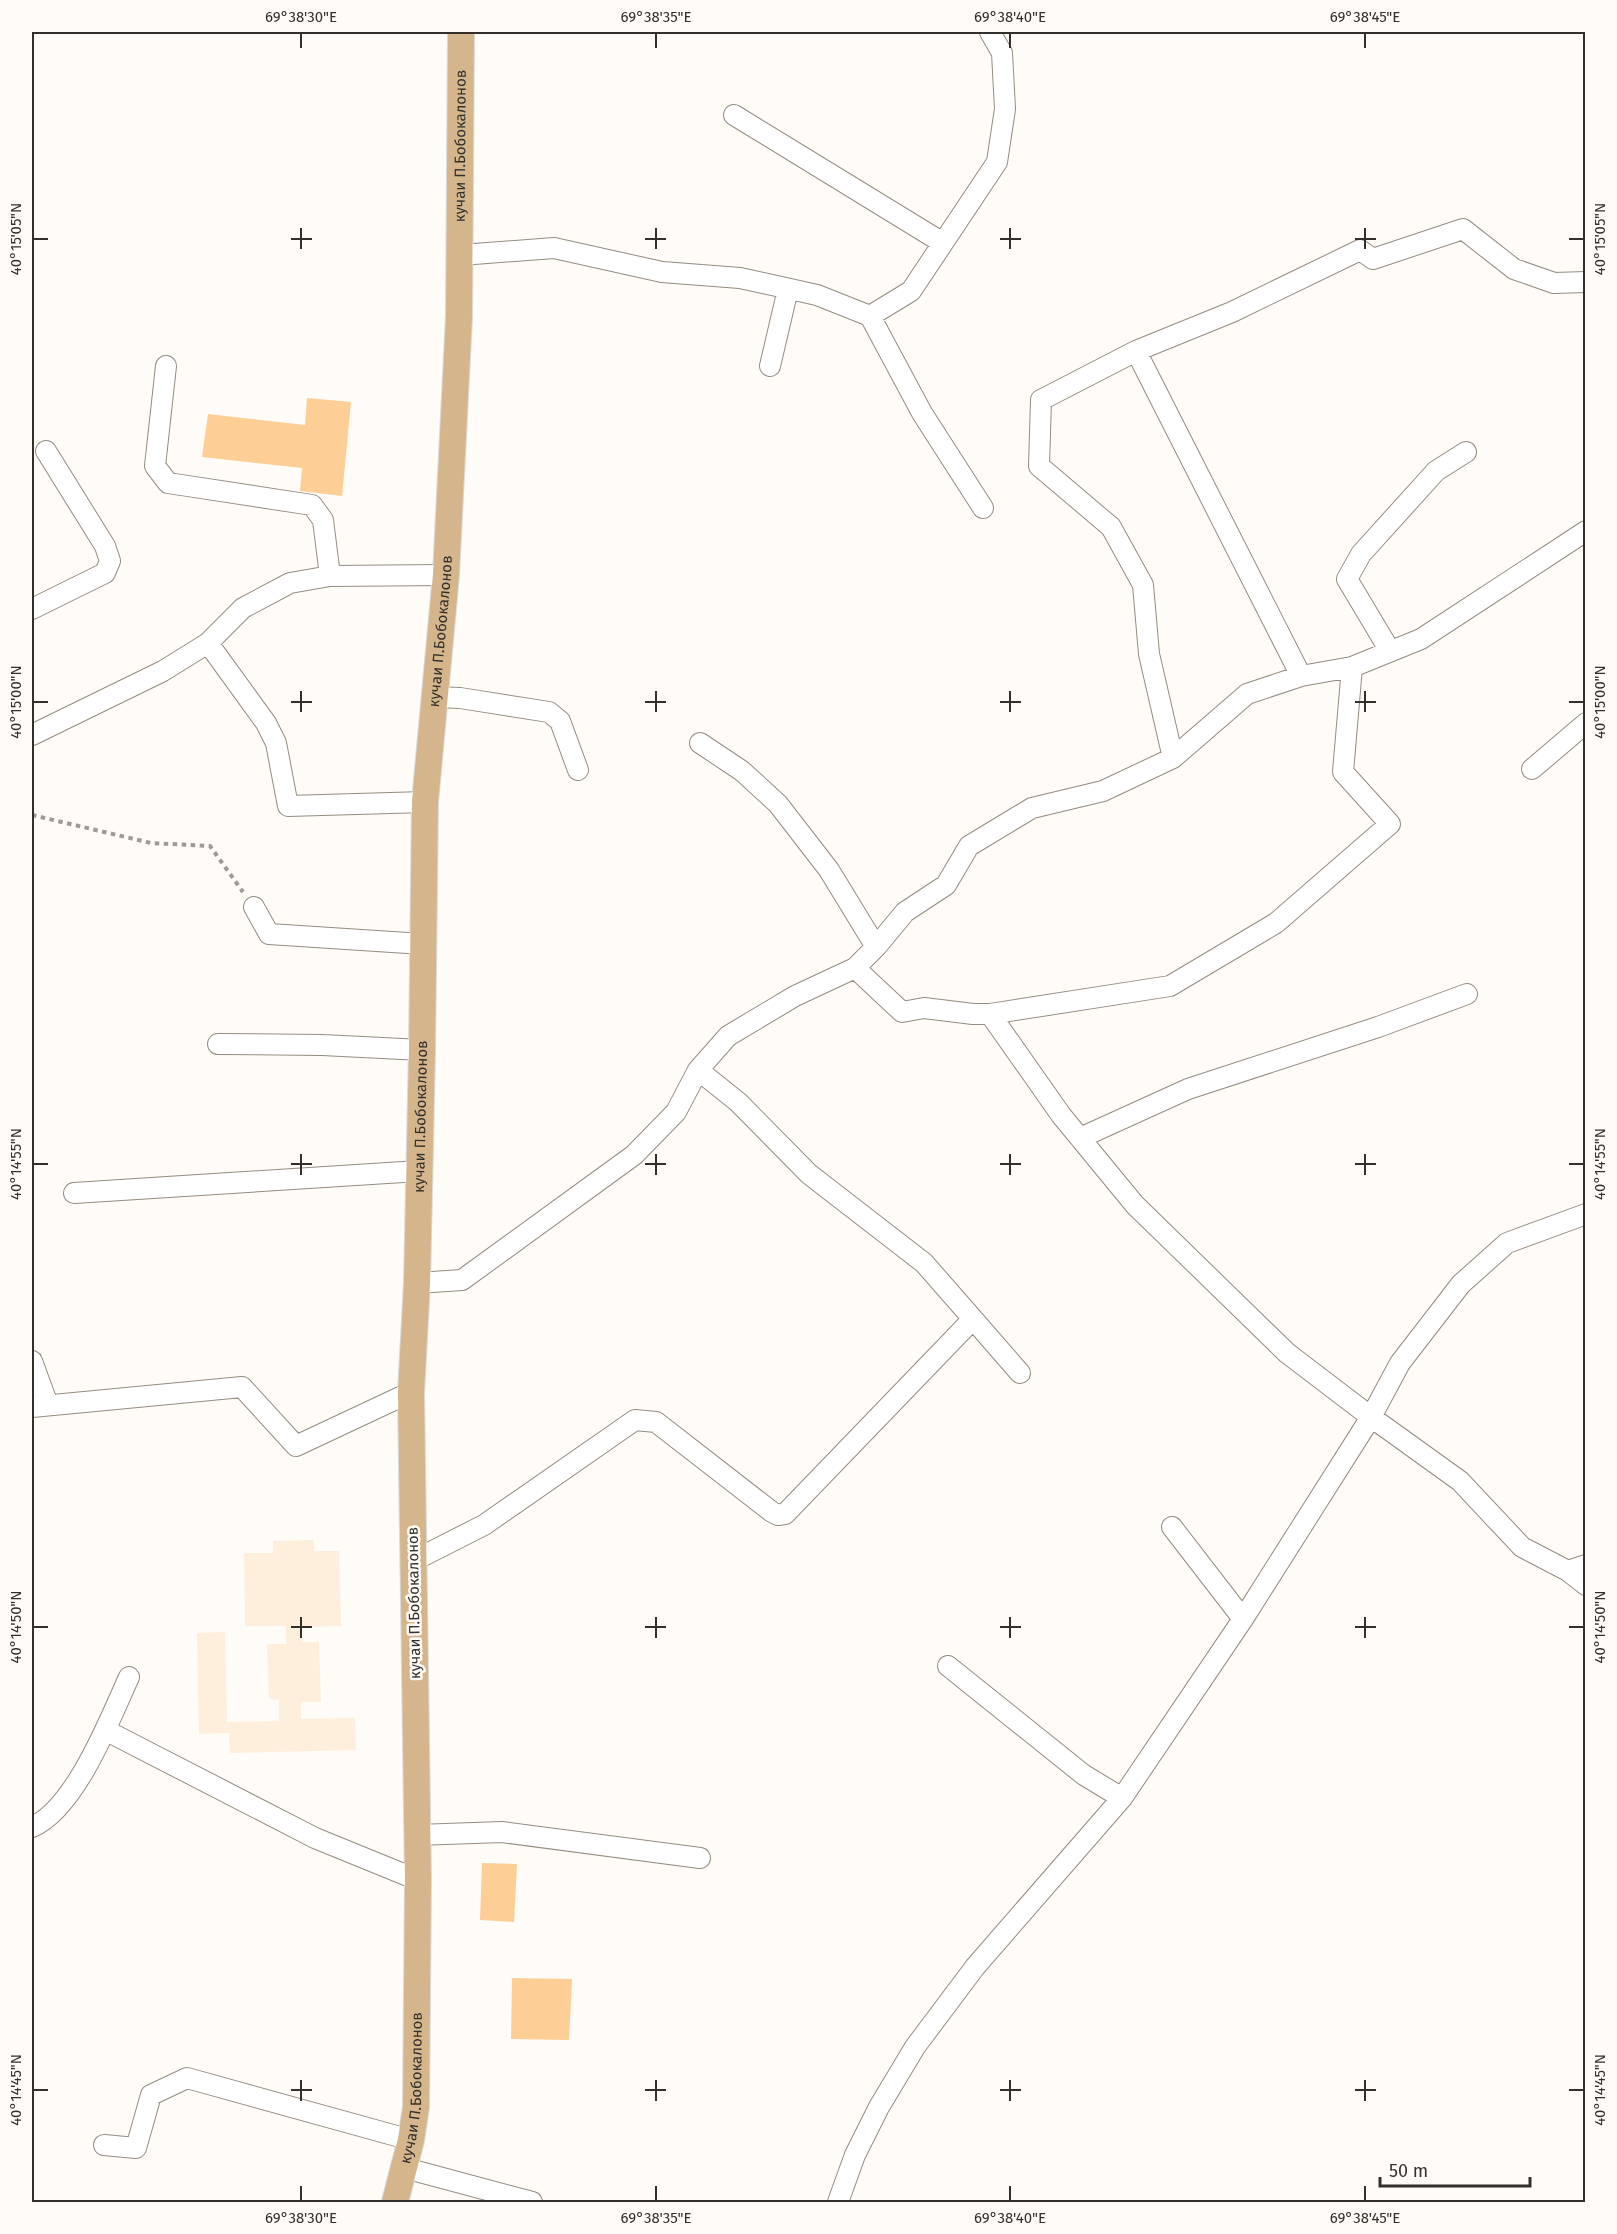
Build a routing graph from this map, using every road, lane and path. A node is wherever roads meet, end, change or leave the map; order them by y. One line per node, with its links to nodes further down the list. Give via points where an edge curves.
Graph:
1 (461, 32): 5 (main road, кучаи П.Бобокалонов)
2 (990, 32): 4 (street, via 1002,53 1004,87 1005,109 997,162)
3 (734, 115): 4 (street)
4 (943, 243): 8 (street, via 911,291)
5 (461, 255): 7 (street, via 554,248 662,272 740,278); 16 (main road, кучаи П.Бобокалонов)
6 (1586, 282): 9 (street, via 1554,283 1514,269 1463,229 1373,259 1360,250 1232,312)
7 (788, 289): 8 (street, via 817,295); 11 (street)
8 (870, 316): 14 (street, via 922,412)
9 (1136, 351): 22 (street); 27 (street, via 1041,400 1039,466 1111,526 1143,585 1149,654)
10 (166, 366): 17 (street, via 155,466 168,483 312,505 323,520)
11 (770, 366)
12 (46, 451): 18 (street, via 105,546 110,561 105,573)
13 (1466, 452): 20 (street, via 1436,471 1361,554 1347,579)
14 (983, 508)
15 (1586, 531): 20 (street, via 1421,639)
16 (446, 574): 17 (street); 23 (main road, кучаи П.Бобокалонов)
17 (330, 576): 19 (street, via 290,583 243,608)
18 (32, 609)
19 (208, 643): 25 (street, via 163,670); 30 (street, via 266,723 276,744 288,807)
20 (1390, 651): 21 (street)
21 (1352, 666): 22 (street); 37 (street, via 1343,772 1390,824 1276,923 1170,986)
22 (1301, 676): 27 (street, via 1247,694)
23 (435, 697): 28 (street, via 549,712 560,722); 30 (main road, кучаи П.Бобокалонов)
24 (1586, 723): 29 (street)
25 (32, 735)
26 (700, 743): 34 (street, via 742,771 778,804 829,870)
27 (1173, 758): 34 (street, via 1103,792 1032,808 969,846 946,885 905,912)
28 (578, 770)
29 (1532, 770)
30 (425, 802): 33 (main road, кучаи П.Бобокалонов)
31 (32, 815): 32 (path, via 151,843 210,846)
32 (254, 908): 33 (street, via 269,934)
33 (423, 944): 39 (main road, кучаи П.Бобокалонов)
34 (876, 947): 35 (street)
35 (855, 968): 37 (street, via 902,1012 924,1008); 40 (street, via 795,996 728,1036)
36 (1467, 994): 41 (street, via 1188,1089)
37 (990, 1014): 41 (street)
38 (218, 1044): 39 (street)
39 (422, 1050): 42 (main road, кучаи П.Бобокалонов)
40 (698, 1070): 45 (street, via 676,1112 634,1155 462,1280); 46 (street, via 738,1102 808,1174 924,1263)
41 (1080, 1138): 51 (street, via 1135,1205 1287,1353)
42 (419, 1171): 43 (street); 45 (main road, кучаи П.Бобокалонов)
43 (74, 1193)
44 (1586, 1214): 51 (street, via 1507,1243 1461,1284 1400,1363)
45 (417, 1283): 49 (main road, кучаи П.Бобокалонов)
46 (973, 1319): 48 (street); 53 (street, via 784,1514 772,1512 656,1422 635,1420 484,1525)
47 (32, 1361): 50 (street)
48 (1020, 1373)
49 (411, 1392): 50 (street, via 296,1446 242,1387); 53 (main road, кучаи П.Бобокалонов)
50 (40, 1406)
51 (1371, 1417): 54 (street, via 1460,1481 1522,1547); 56 (street)
52 (1172, 1527): 56 (street)
53 (413, 1561): 62 (main road, кучаи П.Бобокалонов)
54 (1577, 1568): 55 (street)
55 (1586, 1585)
56 (1243, 1619): 60 (street)
57 (948, 1666): 60 (street, via 1084,1775)
58 (129, 1677): 59 (street)
59 (105, 1730): 61 (street, via 68,1796 43,1822); 64 (street, via 315,1838)
60 (1122, 1798): 70 (street, via 975,1966 915,2047 855,2155)
61 (32, 1827)
62 (417, 1835): 63 (street, via 502,1832); 64 (main road, кучаи П.Бобокалонов)
63 (700, 1858)
64 (418, 1880): 65 (main road, кучаи П.Бобокалонов, via 416,2107)
65 (411, 2140): 66 (street, via 187,2078 151,2095 136,2148); 67 (main road, кучаи П.Бобокалонов)
66 (104, 2145)
67 (405, 2168): 68 (main road, кучаи П.Бобокалонов); 69 (street)
68 (395, 2202)
69 (532, 2202)
70 (838, 2202)

